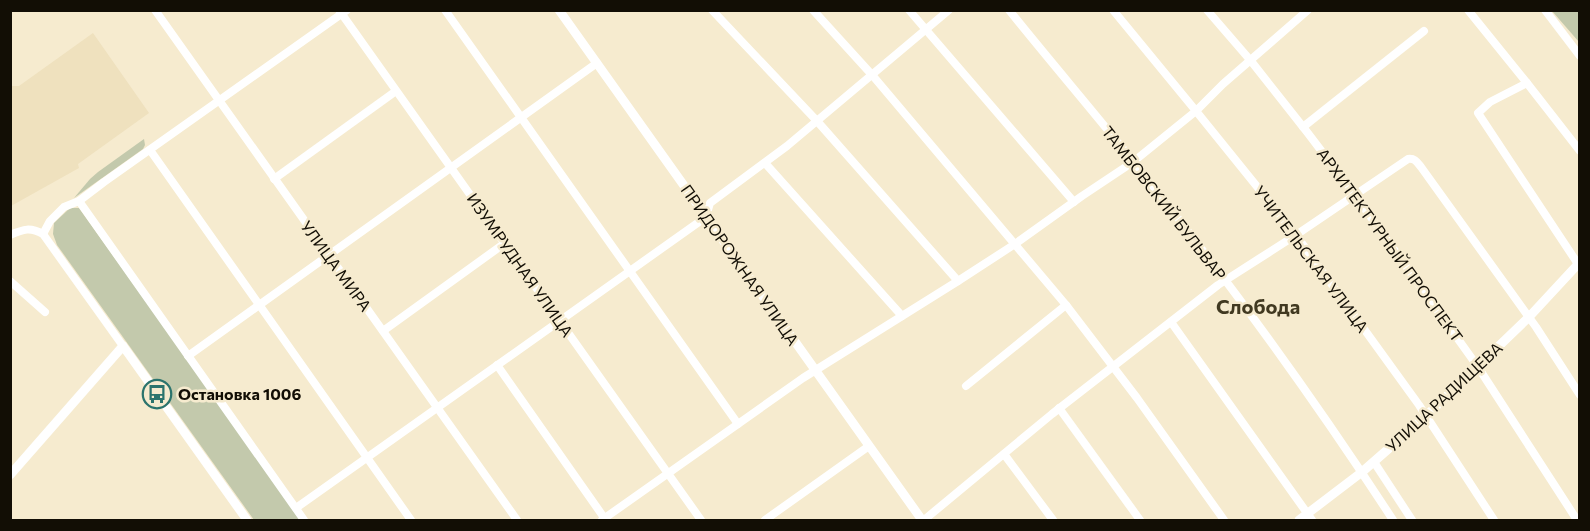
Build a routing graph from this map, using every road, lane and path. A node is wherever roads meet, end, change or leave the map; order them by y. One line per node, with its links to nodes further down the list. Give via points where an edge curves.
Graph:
1 (156, 10): 23 (street, УЛИЦА МИРА)
2 (445, 10): 25 (street)
3 (559, 10): 19 (street, ПРИДОРОЖНАЯ УЛИЦА)
4 (712, 10): 26 (street)
5 (813, 10): 20 (street)
6 (909, 10): 15 (street)
7 (949, 10): 15 (street)
8 (1008, 10): 30 (street, ТАМБОВСКИЙ БУЛЬВАР)
9 (1113, 10): 24 (street, УЧИТЕЛЬСКАЯ УЛИЦА)
10 (1207, 10): 18 (street, АРХИТЕКТУРНЫЙ ПРОСПЕКТ)
11 (1468, 10): 21 (street)
12 (1545, 10): 17 (street)
13 (343, 12): 22 (street, ИЗУМРУДНАЯ УЛИЦА); 23 (street)
14 (1305, 12): 18 (street)
15 (927, 30): 20 (street); 36 (street)
16 (1424, 31): 27 (street)
17 (1580, 56)
18 (1251, 62): 24 (street); 27 (street, АРХИТЕКТУРНЫЙ ПРОСПЕКТ)
19 (597, 63): 25 (street); 37 (street, ПРИДОРОЖНАЯ УЛИЦА)
20 (873, 76): 26 (street); 42 (street)
21 (1527, 83): 29 (street); 44 (street, via 1490,102 1478,114)
22 (396, 91): 32 (street, ИЗУМРУДНАЯ УЛИЦА); 33 (street)
23 (219, 101): 28 (street); 33 (street, УЛИЦА МИРА)
24 (1196, 111): 30 (street); 39 (street, УЧИТЕЛЬСКАЯ УЛИЦА)
25 (521, 118): 32 (street); 45 (street)
26 (816, 121): 31 (street); 47 (street)
27 (1303, 127): 34 (street, АРХИТЕКТУРНЫЙ ПРОСПЕКТ)
28 (150, 150): 35 (street); 49 (street)
29 (1580, 151)
30 (1133, 162): 36 (street); 48 (street, ТАМБОВСКИЙ БУЛЬВАР)
31 (765, 163): 37 (street, via 710,203); 52 (street)
32 (451, 167): 41 (street, ИЗУМРУДНАЯ УЛИЦА); 43 (street)
33 (274, 179): 43 (street, УЛИЦА МИРА)
34 (1355, 195): 39 (street); 53 (street, via 1413,158); 61 (street, АРХИТЕКТУРНЫЙ ПРОСПЕКТ)
35 (79, 201): 38 (street, via 64,207); 58 (street)
36 (1074, 202): 42 (street)
37 (706, 216): 45 (street); 62 (street, ПРИДОРОЖНАЯ УЛИЦА)
38 (43, 234): 40 (street, via 27,229); 57 (street)
39 (1296, 235): 48 (street); 67 (street, УЧИТЕЛЬСКАЯ УЛИЦА)
40 (10, 236)
41 (505, 243): 54 (street, ИЗУМРУДНАЯ УЛИЦА); 56 (street)
42 (1015, 244): 47 (street); 50 (street)
43 (328, 255): 49 (street); 56 (street, УЛИЦА МИРА)
44 (1579, 263): 53 (street, УЛИЦА РАДИЩЕВА)
45 (630, 271): 54 (street); 68 (street)
46 (10, 281): 51 (street)
47 (958, 281): 52 (street)
48 (1225, 281): 55 (street); 73 (street, ТАМБОВСКИЙ БУЛЬВАР)
49 (259, 305): 58 (street); 71 (street)
50 (1066, 305): 60 (street); 63 (street)
51 (45, 312)
52 (902, 316): 62 (street)
53 (1529, 317): 61 (street, УЛИЦА РАДИЩЕВА); 64 (street)
54 (560, 320): 59 (street); 74 (street, ИЗУМРУДНАЯ УЛИЦА)
55 (1171, 322): 60 (street); 77 (street)
56 (383, 331): 65 (street, УЛИЦА МИРА)
57 (123, 346): 75 (street); 78 (street)
58 (188, 356): 76 (street)
59 (497, 365): 65 (street); 82 (street)
60 (1112, 366): 66 (street); 88 (street)
61 (1478, 367): 67 (street, УЛИЦА РАДИЩЕВА); 93 (street, АРХИТЕКТУРНЫЙ ПРОСПЕКТ)
62 (815, 370): 68 (street); 69 (street, ПРИДОРОЖНАЯ УЛИЦА)
63 (966, 386)
64 (1580, 395)
65 (437, 408): 71 (street); 81 (street, УЛИЦА МИРА)
66 (1059, 408): 70 (street); 87 (street)
67 (1426, 416): 72 (street, УЛИЦА РАДИЩЕВА); 92 (street, УЧИТЕЛЬСКАЯ УЛИЦА)
68 (738, 424): 74 (street)
69 (869, 446): 84 (street); 85 (street, ПРИДОРОЖНАЯ УЛИЦА)
70 (1004, 454): 85 (street); 86 (street)
71 (367, 458): 76 (street); 80 (street)
72 (1374, 462): 73 (street, УЛИЦА РАДИЩЕВА); 91 (street)
73 (1362, 472): 77 (street, УЛИЦА РАДИЩЕВА); 90 (street, ТАМБОВСКИЙ БУЛЬВАР)
74 (668, 474): 82 (street); 83 (street, ИЗУМРУДНАЯ УЛИЦА)
75 (10, 475)
76 (296, 508): 79 (street)
77 (1310, 517): 89 (street, УЛИЦА РАДИЩЕВА)
78 (247, 520)
79 (304, 520)
80 (411, 520)
81 (518, 520)
82 (603, 520)
83 (701, 520)
84 (765, 520)
85 (923, 520)
86 (1053, 520)
87 (1140, 520)
88 (1224, 520)
89 (1299, 520)
90 (1393, 520)
91 (1412, 520)
92 (1494, 520)
93 (1577, 520)

